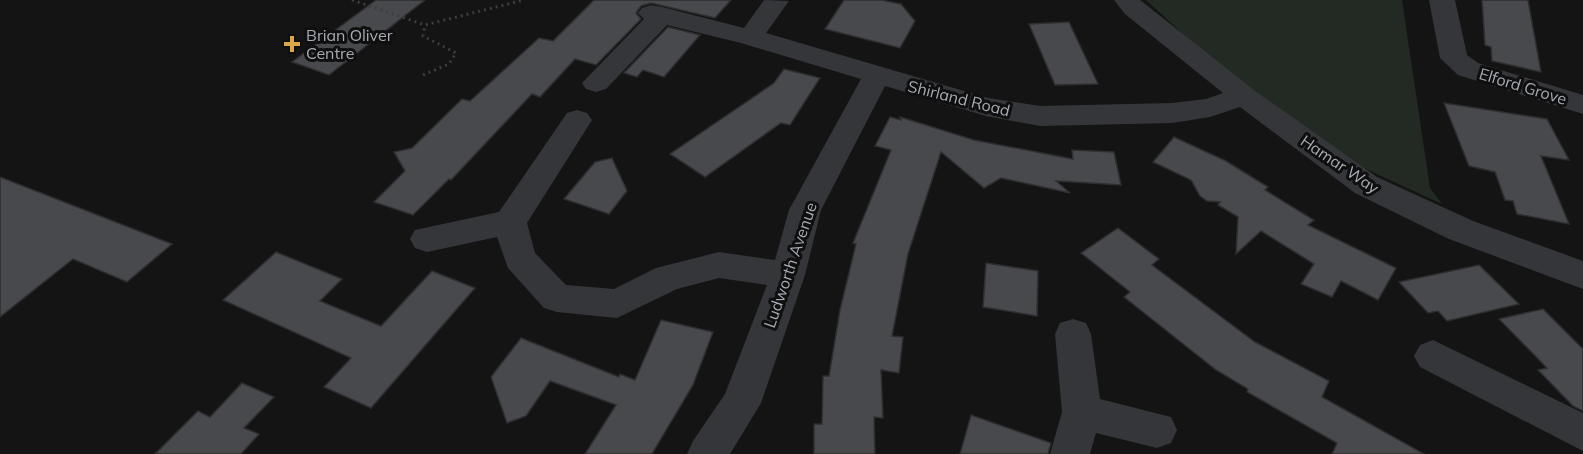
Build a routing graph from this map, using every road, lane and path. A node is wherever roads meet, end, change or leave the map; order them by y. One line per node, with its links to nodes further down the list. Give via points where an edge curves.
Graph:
1 (352, 0): 6 (path)
2 (524, 0): 6 (path)
3 (1128, 0): 11 (street, Hamar Way, via 1134,9)
4 (1442, 0): 12 (street, Elford Grove, via 1454,58 1468,69)
5 (776, 1): 7 (street)
6 (425, 25): 8 (path, via 423,36 456,53 449,64)
7 (750, 37): 9 (street, Shirland Road); 10 (street, Shirland Road, via 656,14)
8 (423, 75)
9 (876, 76): 11 (street, Shirland Road, via 986,108 1040,116 1172,113 1210,108); 17 (street, Ludworth Avenue, via 805,210)
10 (596, 83)
11 (1244, 96): 16 (street, Hamar Way, via 1366,185 1461,230)
12 (1583, 105)
13 (577, 120): 14 (street)
14 (510, 222): 15 (street); 17 (street, via 520,259 557,298 617,304 668,278 720,265)
15 (427, 239)
16 (1583, 274)
17 (788, 275): 23 (street, Ludworth Avenue, via 741,403)
18 (1073, 334): 20 (street)
19 (1433, 356): 22 (street)
20 (1082, 412): 21 (street); 24 (street)
21 (1157, 430)
22 (1583, 433)
23 (707, 454)
24 (1070, 454)

